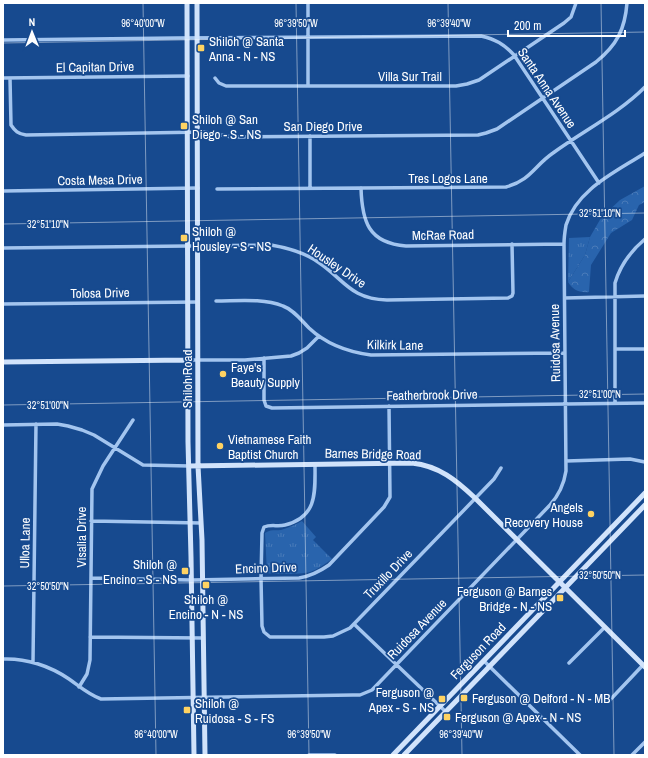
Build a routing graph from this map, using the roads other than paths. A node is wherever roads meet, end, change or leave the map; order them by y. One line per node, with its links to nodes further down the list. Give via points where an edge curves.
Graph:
1 (187, 3): 7 (main road, Shiloh Road)
2 (197, 3): 8 (main road, Shiloh Road)
3 (308, 3): 6 (street)
4 (576, 3): 10 (street, Villa Sur Trail, via 571,17 564,23)
5 (627, 3): 17 (street, San Diego Drive, via 624,26 606,54)
6 (308, 37): 8 (street, Santa Anna Avenue); 10 (street, Santa Anna Avenue, via 481,36 500,42); 15 (street)
7 (188, 38): 8 (street, Santa Anna Avenue); 9 (street, Santa Anna Avenue); 11 (main road, Shiloh Road)
8 (197, 38): 19 (main road, Shiloh Road)
9 (3, 40)
10 (514, 55): 15 (street, Villa Sur Trail, via 479,80 456,86); 17 (street, Santa Anna Avenue)
11 (188, 76): 13 (street, El Capitan Drive); 18 (main road, Shiloh Road)
12 (3, 78): 13 (street, El Capitan Drive)
13 (10, 78): 18 (street, San Diego Drive, via 11,125 20,134)
14 (216, 78): 15 (street, Villa Sur Trail, via 219,83 226,86)
15 (308, 86)
16 (645, 87): 21 (street, Tres Logos Lane, via 626,104)
17 (542, 98): 20 (street, San Diego Drive, via 486,134); 21 (street, Santa Anna Avenue)
18 (188, 132): 19 (street, San Diego Drive); 24 (main road, Shiloh Road)
19 (197, 132): 20 (street, San Diego Drive, via 232,137); 25 (main road, Shiloh Road)
20 (310, 136): 26 (street)
21 (571, 140): 23 (street, Santa Anna Avenue); 27 (street, Tres Logos Lane, via 546,158 526,178 506,187)
22 (645, 153): 23 (street, Ruidosa Avenue)
23 (599, 183): 32 (street, Ruidosa Avenue, via 587,192 572,213 566,226)
24 (188, 188): 25 (street, Costa Mesa Drive); 29 (street, Costa Mesa Drive); 33 (main road, Shiloh Road)
25 (198, 188): 34 (main road, Shiloh Road)
26 (310, 188): 27 (street, Tres Logos Lane); 28 (street, Tres Logos Lane)
27 (361, 188): 31 (street, McRae Road, via 366,223 376,236 389,243 406,246)
28 (217, 189)
29 (3, 191)
30 (645, 239): 37 (street, via 618,272)
31 (512, 244): 32 (street, McRae Road); 34 (street, Housley Drive, via 513,293 508,298 387,300 359,295 317,261 300,252 271,245)
32 (564, 244): 38 (street, Ruidosa Avenue)
33 (188, 245): 34 (street, Housley Drive); 35 (street, Housley Drive); 40 (main road, Shiloh Road)
34 (198, 245): 41 (main road, Shiloh Road)
35 (3, 248)
36 (645, 296): 37 (street)
37 (614, 297): 38 (street); 44 (street)
38 (565, 298): 46 (street, Ruidosa Avenue)
39 (216, 301): 43 (street, Kilkirk Lane, via 261,301 284,306)
40 (188, 302): 41 (street, Tolosa Drive); 42 (street, Tolosa Drive); 48 (main road, Shiloh Road)
41 (198, 302): 49 (main road, Shiloh Road)
42 (3, 304)
43 (319, 336): 46 (street, Kilkirk Lane, via 348,351 371,356); 47 (street, via 299,353)
44 (614, 349): 45 (street); 51 (street)
45 (645, 349)
46 (565, 353): 53 (street, Ruidosa Avenue)
47 (264, 358): 49 (street); 54 (street, Featherbrook Drive, via 266,406)
48 (188, 360): 49 (street); 50 (main road); 63 (main road, Shiloh Road)
49 (197, 360): 64 (main road, Shiloh Road)
50 (3, 362)
51 (615, 403): 52 (street, Featherbrook Drive); 53 (street, Featherbrook Drive)
52 (645, 403)
53 (565, 404): 54 (street, Featherbrook Drive); 59 (street, Ruidosa Avenue)
54 (389, 406): 61 (street, Encino Drive)
55 (133, 420): 58 (street, Visalia Drive)
56 (36, 424): 57 (street); 58 (street, via 56,424 82,430); 87 (street, Ulloa Lane)
57 (3, 425)
58 (114, 449): 63 (street, via 143,466); 70 (street, Visalia Drive, via 92,489)
59 (566, 461): 60 (street, via 630,459); 73 (street, Ruidosa Avenue, via 565,479 557,497)
60 (645, 462)
61 (390, 463): 62 (main road, Barnes Bridge Road); 67 (main road, Barnes Bridge Road, via 417,464 436,469 449,476); 75 (street, Encino Drive, via 390,492 387,503 329,565 311,576)
62 (315, 464): 64 (main road, Barnes Bridge Road); 75 (street, via 315,492 307,512 286,525 264,527)
63 (189, 466): 64 (main road, Barnes Bridge Road); 71 (main road, Shiloh Road)
64 (198, 466): 72 (main road, Shiloh Road)
65 (501, 468): 67 (street, Truxillo Drive)
66 (645, 493): 68 (main road, Ferguson Road)
67 (475, 498): 73 (main road, Barnes Bridge Road); 80 (street, Truxillo Drive)
68 (637, 501): 69 (street); 78 (main road, Ferguson Road)
69 (644, 507): 79 (main road, Ferguson Road)
70 (91, 521): 71 (street); 74 (street, Visalia Drive)
71 (190, 522): 72 (street); 76 (main road, Shiloh Road)
72 (202, 523): 77 (main road, Shiloh Road)
73 (518, 539): 78 (main road, Barnes Bridge Road); 89 (street, Ruidosa Avenue)
74 (91, 578): 76 (street, Encino Drive); 82 (street, Visalia Drive)
75 (261, 578): 77 (street, Encino Drive); 80 (street, Truxillo Drive, via 264,632 270,637 333,636)
76 (192, 580): 77 (street, Encino Drive); 83 (main road, Shiloh Road)
77 (202, 580): 84 (main road, Shiloh Road)
78 (559, 582): 79 (main road, Barnes Bridge Road); 86 (main road, Ferguson Road)
79 (565, 587): 81 (main road, Barnes Bridge Road); 90 (main road, Ferguson Road)
80 (354, 624): 89 (street)
81 (605, 627): 88 (street); 91 (main road, Barnes Bridge Road)
82 (90, 637): 83 (street); 92 (street, Visalia Drive, via 89,667)
83 (192, 637): 84 (street); 94 (main road, Shiloh Road)
84 (203, 638): 93 (main road, Shiloh Road)
85 (3, 659): 87 (street, Ruidosa Avenue)
86 (484, 661): 90 (street); 96 (main road, Ferguson Road)
87 (33, 662): 92 (street, Ruidosa Avenue, via 58,672)
88 (569, 662)
89 (397, 665): 93 (street, Ruidosa Avenue, via 372,690 360,695); 96 (street)
90 (489, 666): 97 (main road, Ferguson Road); 105 (street)
91 (644, 666): 95 (street)
92 (80, 686): 94 (street, Ruidosa Avenue, via 101,699)
93 (204, 697): 94 (street, Ruidosa Avenue); 100 (main road, Shiloh Road)
94 (193, 698): 99 (main road, Shiloh Road)
95 (608, 701)
96 (440, 706): 97 (street); 103 (main road, Ferguson Road)
97 (446, 712): 104 (main road, Ferguson Road)
98 (645, 742): 106 (street)
99 (194, 755)
100 (205, 755)
101 (309, 755): 102 (street)
102 (335, 755)
103 (393, 755)
104 (404, 755)
105 (580, 755)
106 (632, 755)

